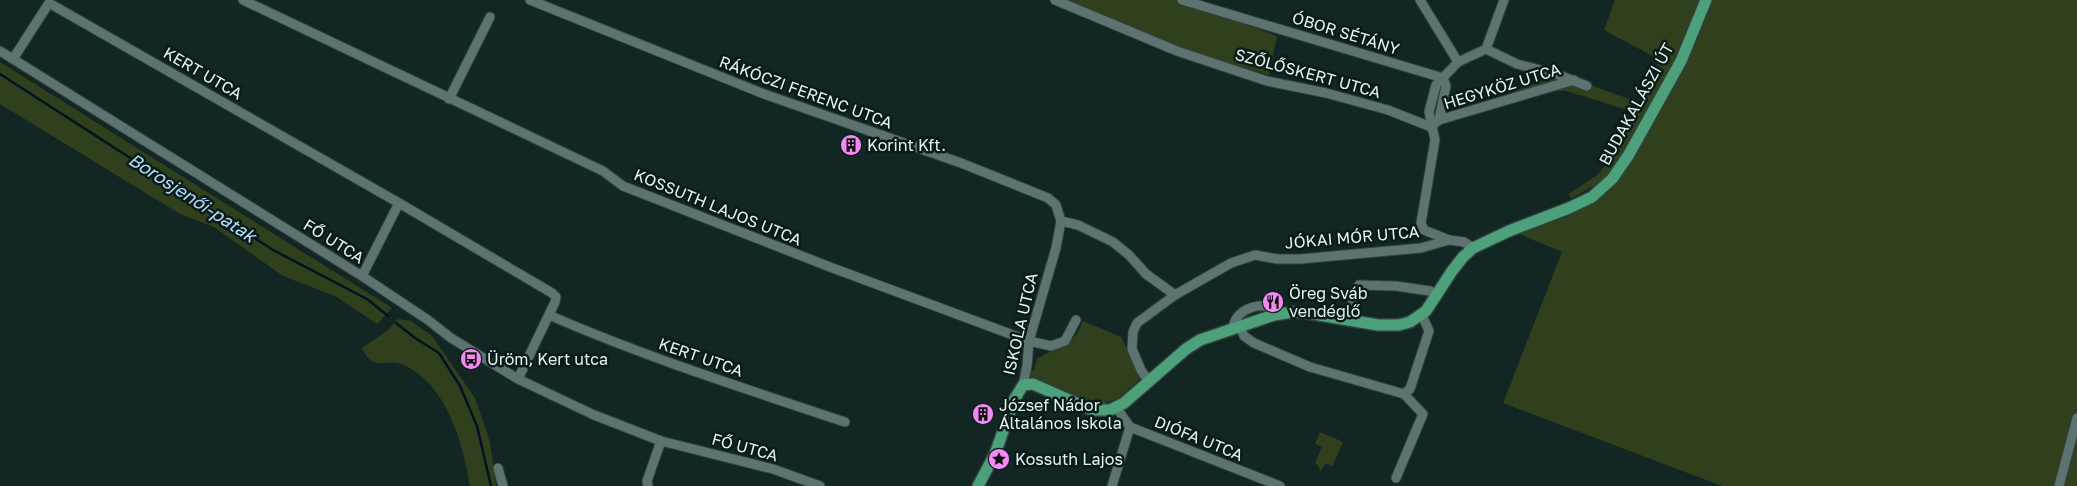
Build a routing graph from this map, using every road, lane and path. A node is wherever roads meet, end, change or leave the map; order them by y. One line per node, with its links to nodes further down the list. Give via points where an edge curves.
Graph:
1 (243, 0): 16 (street, KOSSUTH LAJOS UTCA)
2 (530, 0): 19 (street, RÁKÓCZI FERENC UTCA, via 764,94 961,162 1033,191 1056,205)
3 (1055, 0): 17 (street, SZŐLŐSKERT UTCA, via 1149,39 1267,81 1326,93)
4 (1182, 0): 13 (street, ÓBOR SÉTÁNY)
5 (1420, 0): 12 (street)
6 (1504, 0): 9 (street)
7 (1706, 0): 21 (main road, BUDAKALÁSZI ÚT, via 1681,61 1612,179 1592,197)
8 (490, 17): 16 (street)
9 (1486, 49): 12 (street); 14 (street, via 1517,64)
10 (0, 51): 11 (street, FŐ UTCA)
11 (13, 59): 18 (street, KERT UTCA, via 49,3); 22 (street, FŐ UTCA)
12 (1458, 62): 13 (street)
13 (1443, 78): 17 (street, via 1446,86)
14 (1574, 80): 15 (street); 17 (street, HEGYKÖZ UTCA)
15 (1587, 86)
16 (449, 99): 30 (street, KOSSUTH LAJOS UTCA, via 602,171 623,186)
17 (1435, 123): 20 (street, via 1421,223 1424,230)
18 (399, 203): 22 (street); 25 (street, KERT UTCA, via 552,293 556,297)
19 (1061, 221): 24 (street, via 1078,225 1113,242 1129,254 1146,274); 30 (street, ISKOLA UTCA)
20 (1450, 240): 21 (street, via 1464,242); 24 (street, JÓKAI MÓR UTCA, via 1422,248 1300,259 1255,255 1231,263)
21 (1474, 248): 23 (main road, BUDAKALÁSZI ÚT, via 1463,257)
22 (362, 276): 31 (street, FŐ UTCA, via 451,338)
23 (1438, 294): 26 (main road, BUDAKALÁSZI ÚT); 28 (street, via 1396,286 1359,285)
24 (1175, 295): 32 (street, JÓKAI MÓR UTCA, via 1141,318 1133,332 1132,349)
25 (549, 315): 31 (street, KERT UTCA); 37 (street, KERT UTCA, via 700,374)
26 (1422, 315): 28 (main road, BUDAKALÁSZI ÚT, via 1399,325); 34 (street, via 1429,331 1410,389)
27 (1076, 320): 30 (street, KOSSUTH LAJOS UTCA, via 1066,342 1051,346)
28 (1348, 320): 29 (main road, BUDAKALÁSZI ÚT, via 1281,314)
29 (1236, 328): 32 (main road, BUDAKALÁSZI ÚT, via 1200,340); 34 (street, via 1254,343 1310,367)
30 (1029, 341): 33 (street, ISKOLA UTCA)
31 (518, 379): 39 (street, FŐ UTCA, via 594,415)
32 (1149, 382): 35 (main road, BUDAKALÁSZI ÚT)
33 (1023, 384): 35 (main road, BUDAKALÁSZI ÚT, via 1040,386 1092,410); 45 (main road, ISKOLA UTCA, via 995,454)
34 (1404, 394): 41 (street, via 1423,414)
35 (1116, 407): 38 (street, DIÓFA UTCA)
36 (2077, 418): 48 (street)
37 (845, 422)
38 (1130, 427): 46 (street); 47 (street, DIÓFA UTCA)
39 (661, 441): 43 (street); 44 (street, FŐ UTCA, via 773,469)
40 (498, 468): 42 (street)
41 (1396, 478)
42 (502, 486)
43 (648, 486)
44 (820, 486)
45 (978, 486)
46 (1112, 486)
47 (1280, 486)
48 (2059, 486)

